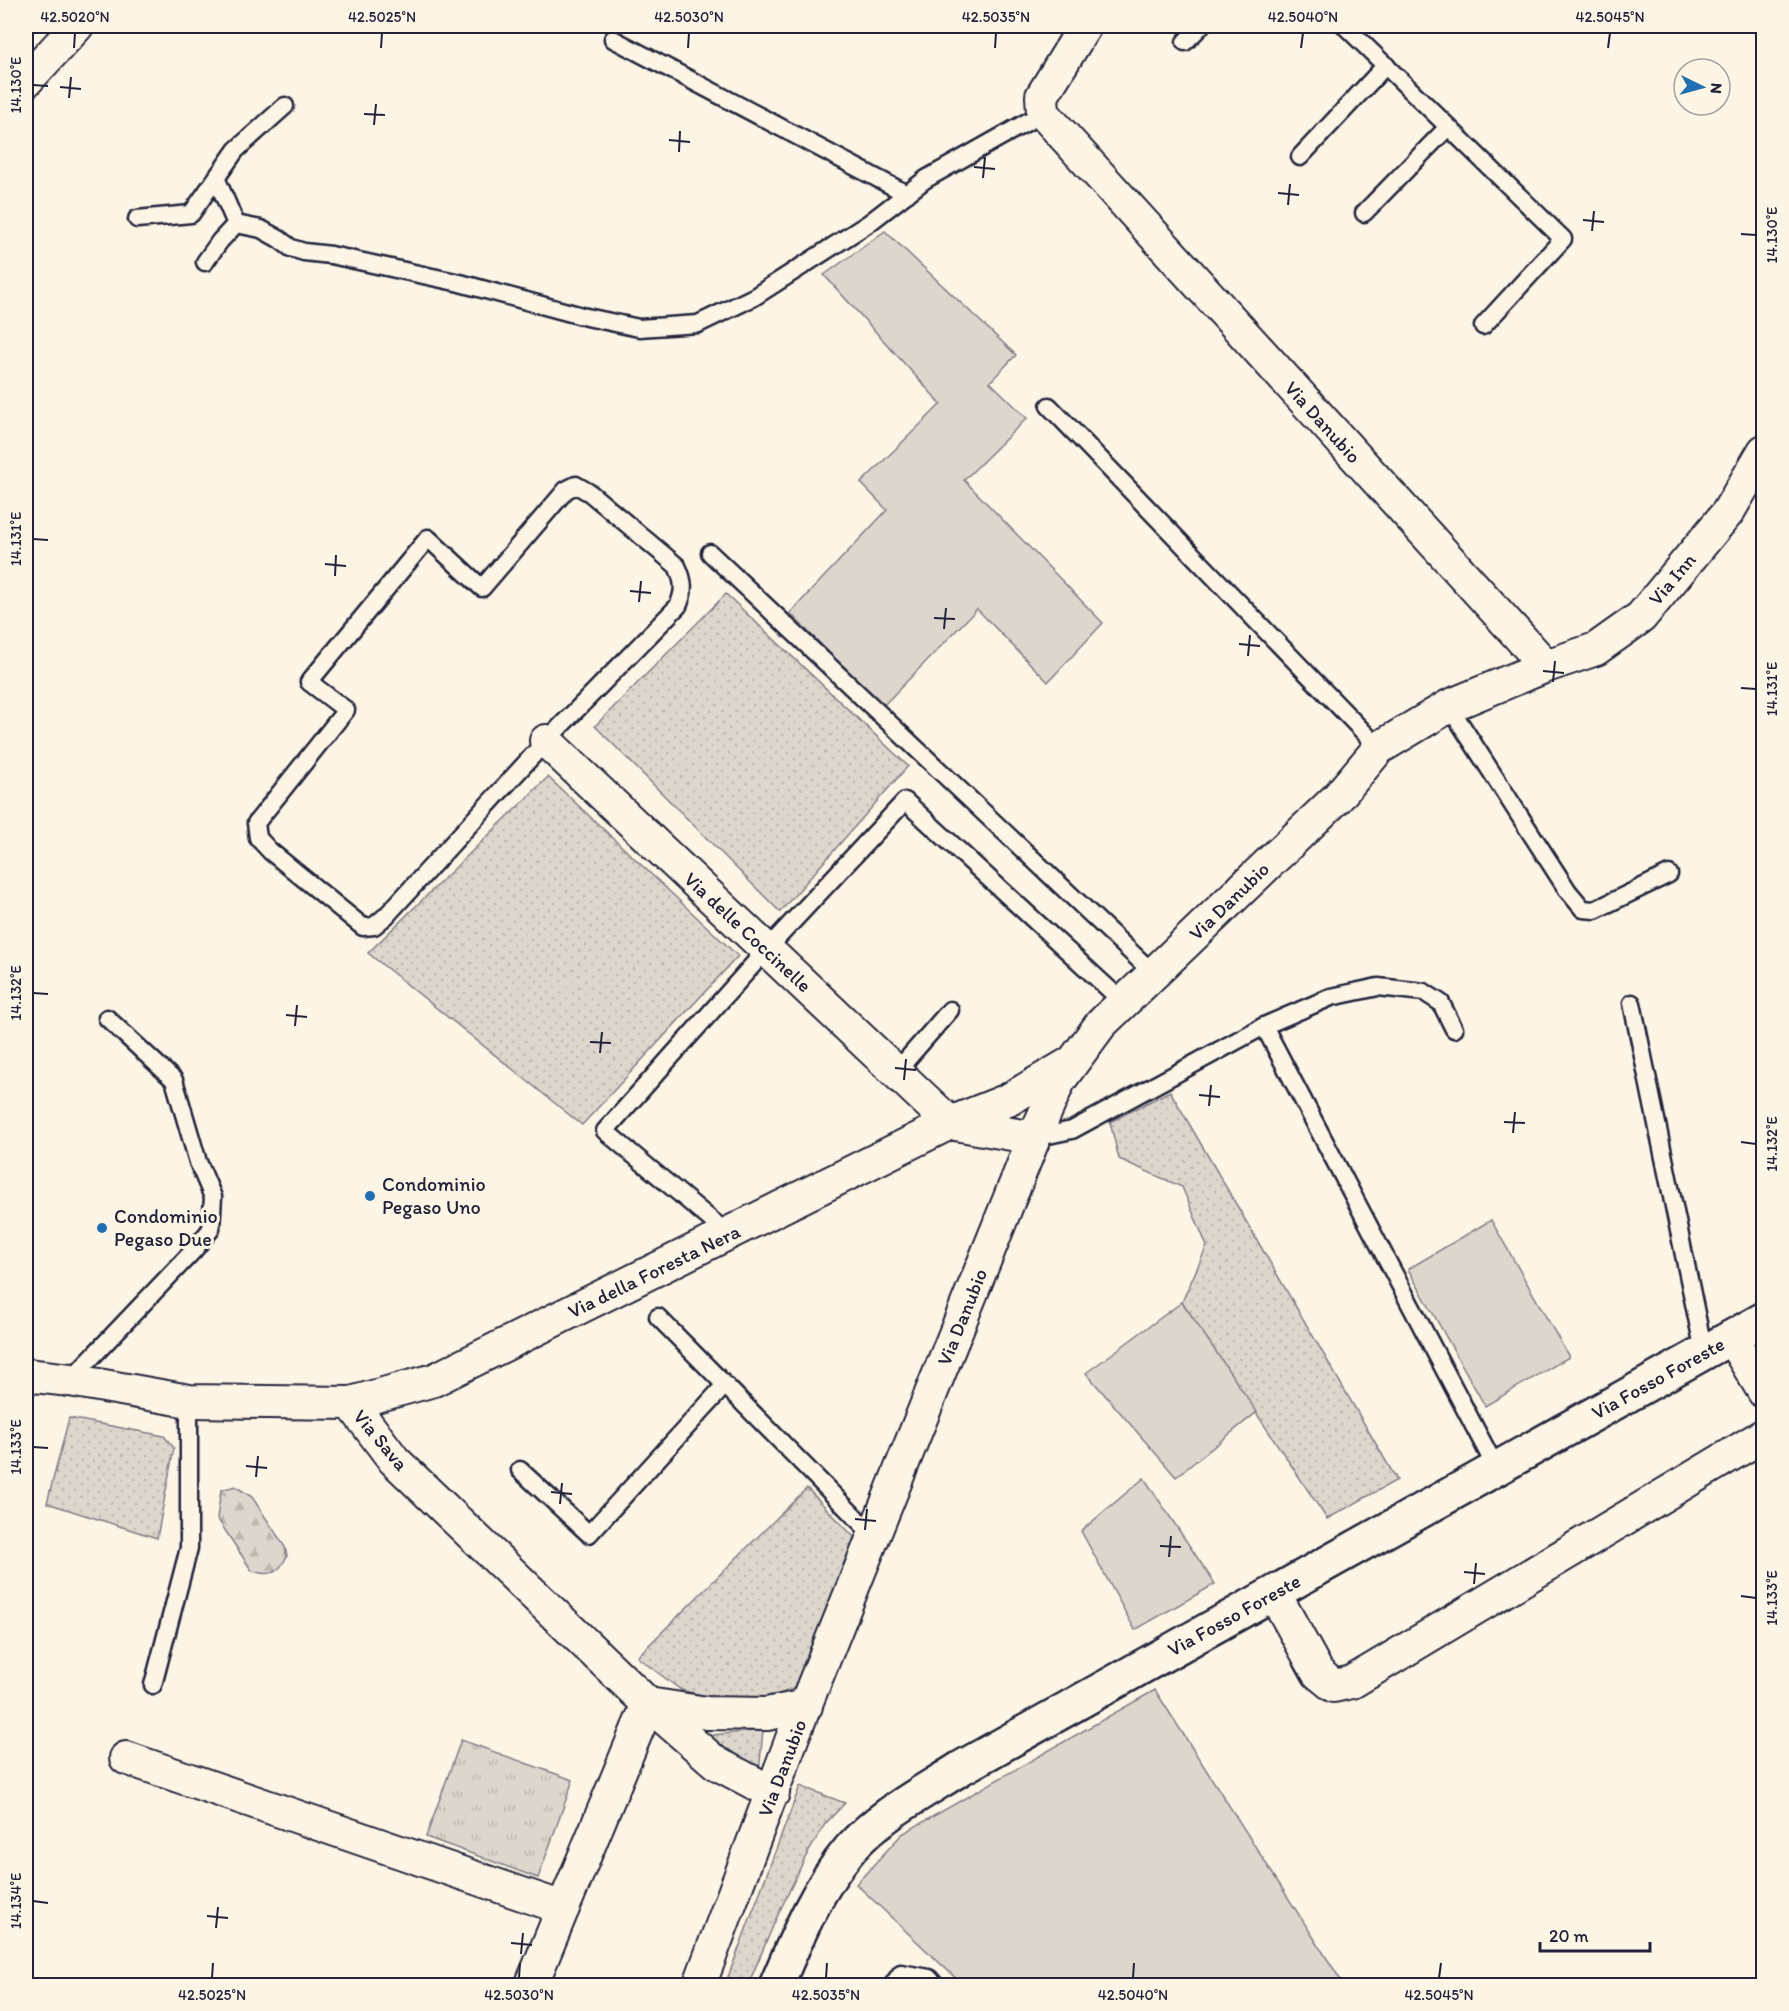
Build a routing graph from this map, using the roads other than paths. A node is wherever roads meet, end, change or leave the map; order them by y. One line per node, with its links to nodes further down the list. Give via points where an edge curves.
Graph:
1 (77, 26): 5 (street)
2 (1085, 26): 11 (street, via 1042,96)
3 (1201, 26): 7 (lane)
4 (1345, 26): 8 (lane)
5 (60, 36): 9 (street)
6 (614, 39): 15 (lane)
7 (1185, 42)
8 (1386, 65): 12 (lane); 13 (lane)
9 (26, 81)
10 (285, 106): 14 (lane, via 236,150)
11 (1043, 113): 15 (lane, via 926,178); 24 (street, Via Danubio)
12 (1448, 127): 16 (lane); 20 (lane, via 1563,239)
13 (1300, 157)
14 (217, 180): 17 (lane, via 191,214); 18 (lane)
15 (907, 194): 18 (lane, via 869,224 754,297 698,324 639,328 460,283 304,252 261,229)
16 (1364, 213)
17 (137, 219)
18 (236, 224): 19 (lane)
19 (205, 262)
20 (1483, 326)
21 (1049, 406): 27 (lane)
22 (1764, 451): 24 (street, Via Inn, via 1728,512 1641,617 1596,649)
23 (710, 554): 30 (lane)
24 (1546, 666): 25 (street, Via Danubio)
25 (1449, 706): 27 (street, Via Danubio); 28 (lane, via 1583,909 1595,910)
26 (546, 741): 26 (lane, via 678,606 684,594 677,566 576,485 566,489 482,588 428,538 309,682 345,710 256,823 258,838 363,927 374,926); 29 (street, Via delle Coccinelle)
27 (1380, 748): 30 (street, Via Danubio, via 1338,797)
28 (1669, 874)
29 (766, 949): 31 (lane, via 905,801); 38 (street, Via delle Coccinelle); 41 (lane, via 605,1131)
30 (1153, 973): 31 (street, Via Danubio)
31 (1123, 1002): 37 (street, Via Danubio)
32 (1632, 1003): 44 (lane)
33 (950, 1010): 38 (lane)
34 (107, 1018): 46 (lane, via 174,1080 198,1162 213,1197 211,1229)
35 (1264, 1026): 36 (lane, via 1331,998 1378,987 1424,992 1441,1003); 40 (lane, via 1072,1130); 52 (lane)
36 (1454, 1029)
37 (1074, 1061): 39 (street, Via della Foresta Nera, via 1008,1100); 40 (street, Via Danubio, via 1059,1081)
38 (896, 1071): 39 (street, Via delle Coccinelle)
39 (950, 1123): 40 (street); 41 (street, Via della Foresta Nera)
40 (1034, 1138): 54 (street, Via Danubio)
41 (728, 1234): 50 (street, Via della Foresta Nera, via 434,1380)
42 (658, 1317): 47 (lane)
43 (1764, 1318): 44 (main road, Via Fosso Foreste)
44 (1717, 1345): 48 (street); 52 (main road, Via Fosso Foreste)
45 (26, 1375): 46 (street, Via Sava)
46 (70, 1380): 49 (street, Via Sava)
47 (725, 1385): 53 (lane, via 589,1534); 54 (lane)
48 (1764, 1392)
49 (189, 1401): 50 (street, Via Sava); 56 (lane, via 189,1548)
50 (351, 1403): 57 (street, Via Sava, via 394,1460)
51 (1764, 1435): 55 (street, via 1352,1682 1334,1686 1318,1673)
52 (1496, 1468): 55 (main road, Via Fosso Foreste)
53 (520, 1470)
54 (874, 1536): 58 (street, Via Danubio)
55 (1274, 1593): 64 (main road, Via Fosso Foreste, via 961,1768 882,1820 850,1848 824,1888 800,1930)
56 (153, 1685)
57 (648, 1704): 58 (street, via 707,1713 755,1714); 60 (street, Via Sava, via 716,1763); 61 (street)
58 (806, 1706): 60 (street, Via Danubio)
59 (126, 1758): 61 (street)
60 (772, 1793): 63 (street, Via Danubio)
61 (563, 1908): 62 (street)
62 (531, 1986)
63 (699, 1986)
64 (776, 1986)
65 (892, 1986): 66 (lane, via 901,1973 929,1978)
66 (936, 1986)

